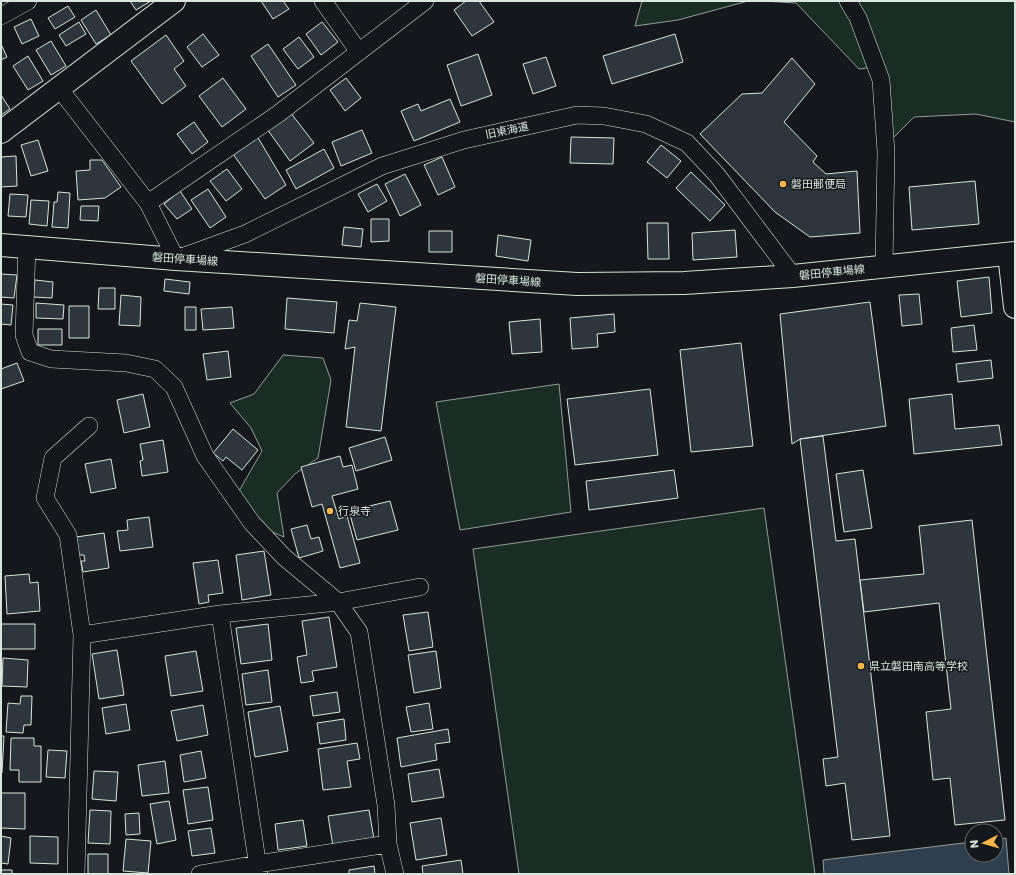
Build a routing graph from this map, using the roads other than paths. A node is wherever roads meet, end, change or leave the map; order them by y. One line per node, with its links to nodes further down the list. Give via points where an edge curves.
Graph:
1 (28, 1): 6 (street)
2 (323, 1): 7 (street)
3 (425, 1): 7 (street)
4 (848, 1): 15 (street, via 858,18 881,80 886,152)
5 (165, 4): 8 (main road)
6 (1, 16)
7 (360, 52): 10 (street, via 278,114)
8 (59, 88): 9 (main road); 10 (street)
9 (1, 132)
10 (148, 203): 14 (street)
11 (1, 245): 12 (main road, 磐田停車場線)
12 (27, 246): 14 (main road, 磐田停車場線); 20 (street, via 24,335 30,352 51,359 126,363 155,369 174,387 205,456 252,523 284,557)
13 (1012, 253): 15 (main road, 磐田停車場線); 17 (main road)
14 (176, 259): 16 (main road, 磐田停車場線, via 577,284 684,283); 16 (street, 旧東海道, via 245,234 382,166 464,140 577,115 604,116 646,124 687,144 717,175)
15 (884, 266): 16 (main road, 磐田停車場線)
16 (792, 276)
17 (1015, 307)
18 (89, 426): 22 (street, via 53,458 45,498 68,534)
19 (420, 587): 20 (street)
20 (338, 602): 21 (street); 23 (street, via 358,632 386,806)
21 (220, 614): 22 (street); 24 (street)
22 (82, 635): 25 (street)
23 (388, 844): 24 (street); 27 (street)
24 (258, 869): 26 (street)
25 (76, 874)
26 (200, 874)
27 (395, 874)

